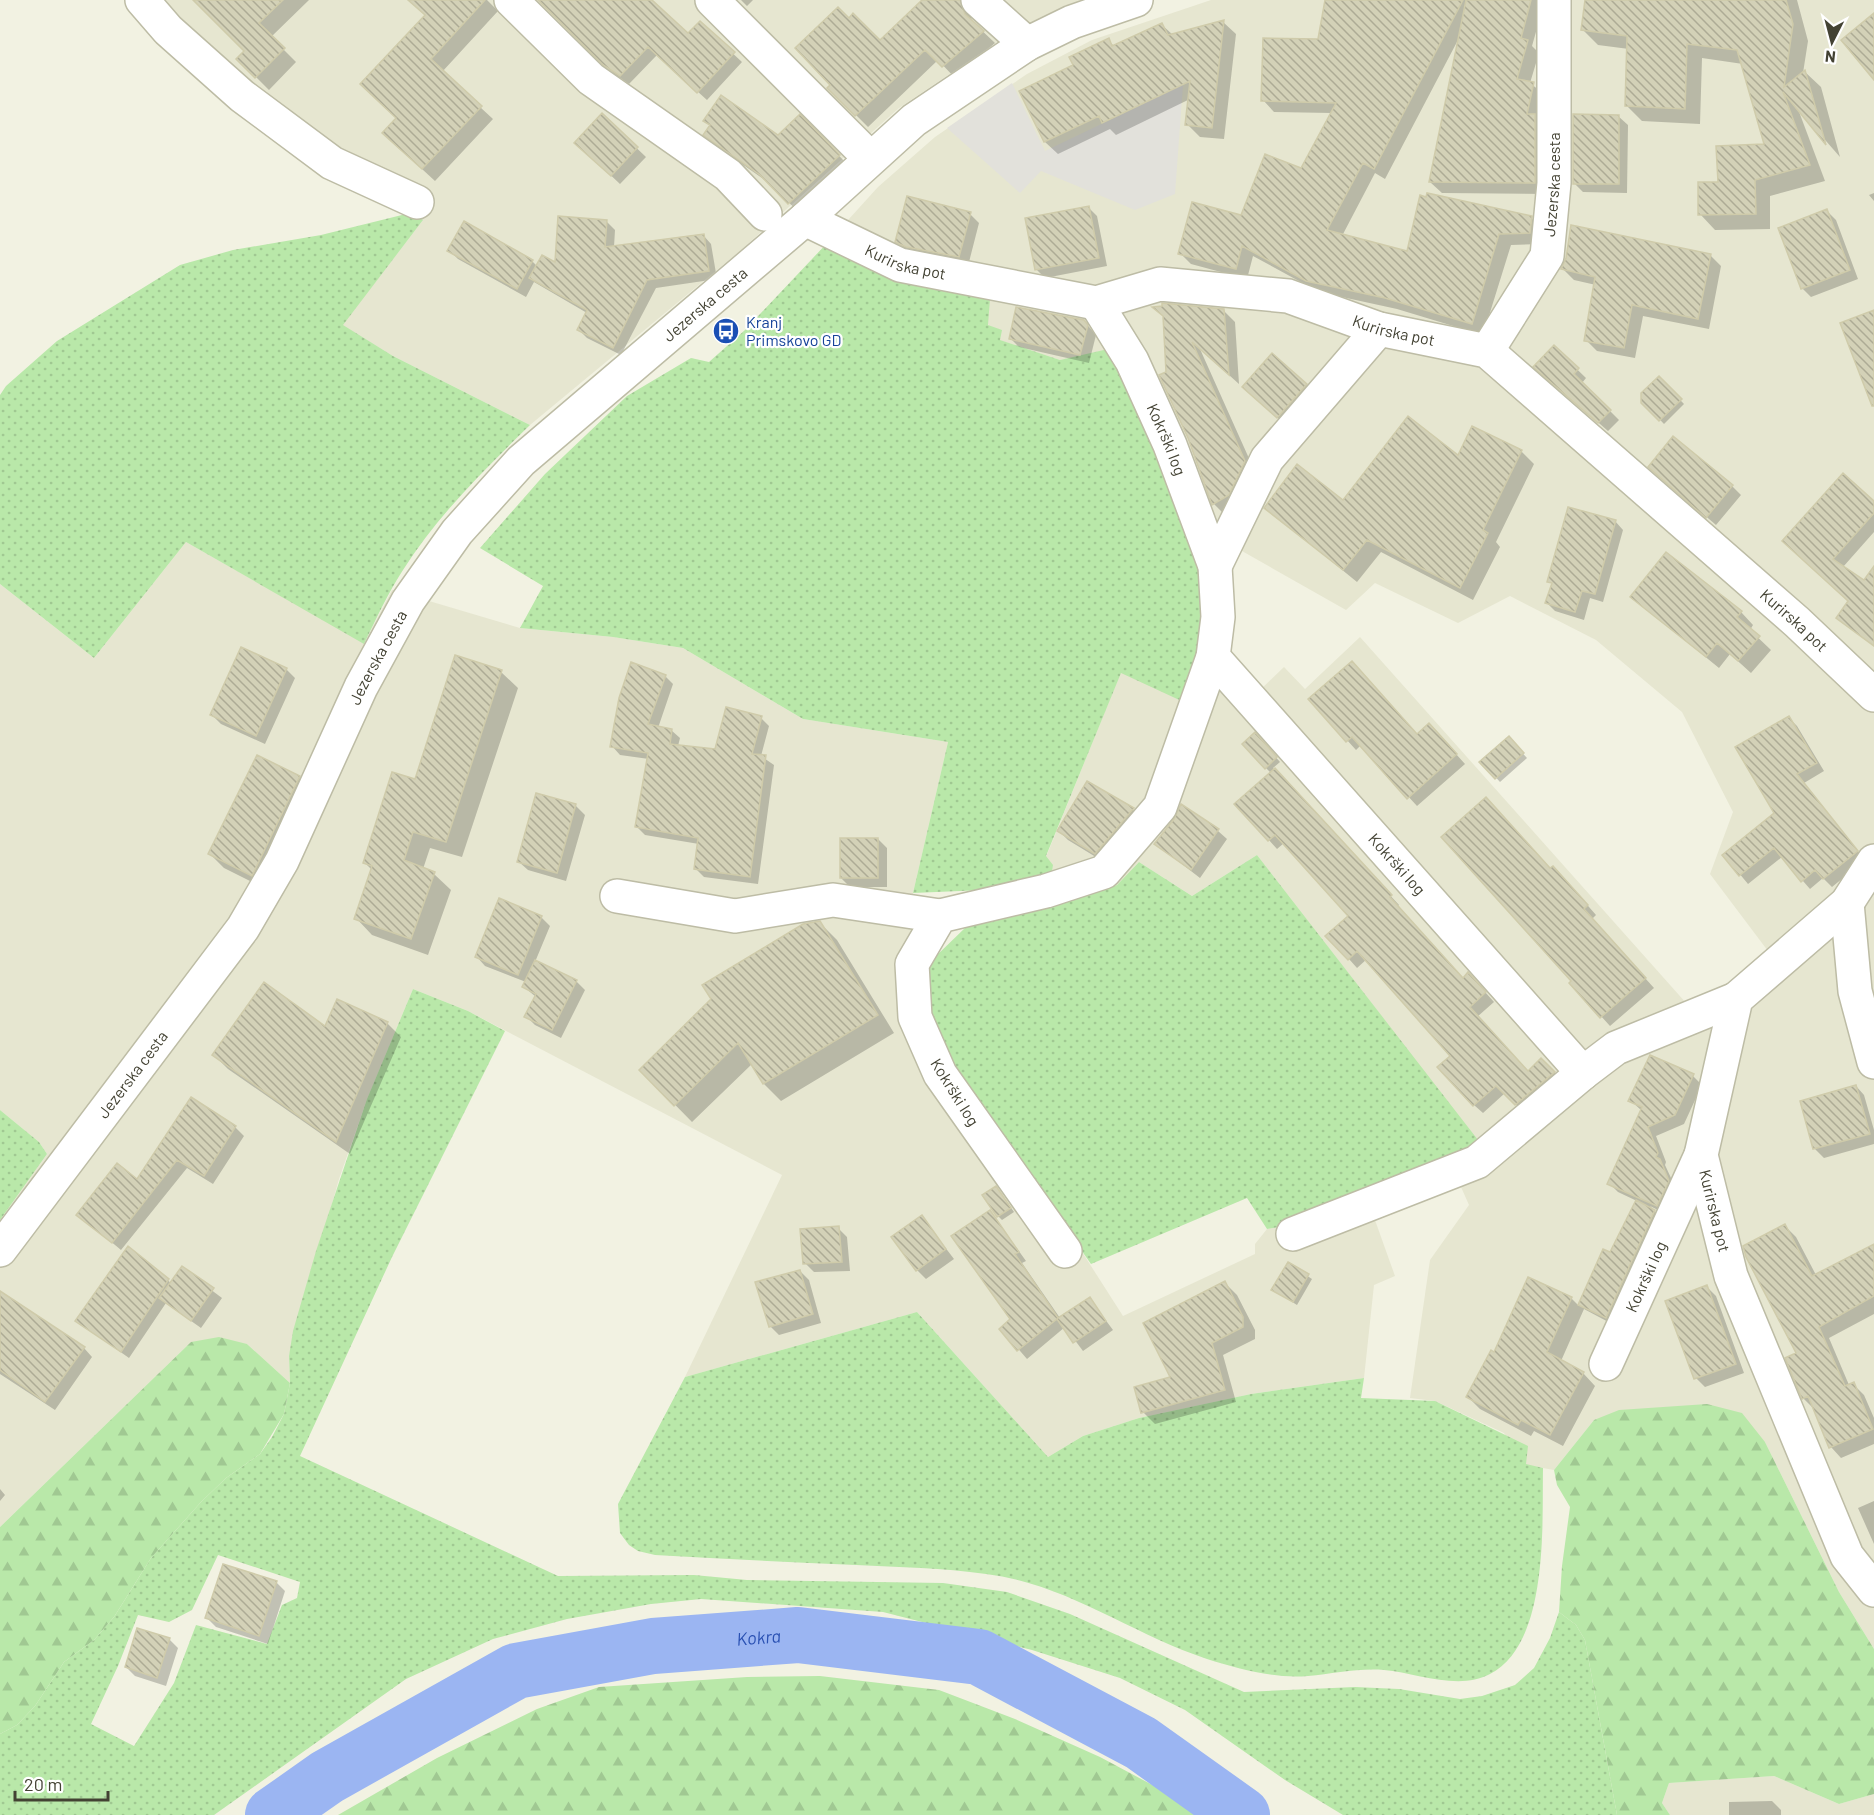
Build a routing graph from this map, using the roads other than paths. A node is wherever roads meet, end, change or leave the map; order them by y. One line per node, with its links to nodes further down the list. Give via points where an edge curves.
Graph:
1 (142, 0): 9 (street, via 168,30 242,96 332,163)
2 (511, 0): 10 (street, via 591,79 728,175)
3 (712, 0): 8 (street)
4 (978, 0): 7 (street)
5 (1136, 0): 7 (street, Jezerska cesta, via 1072,22)
6 (1554, 0): 14 (street, Jezerska cesta, via 1554,183 1547,256)
7 (1027, 44): 8 (street, Jezerska cesta, via 914,120)
8 (870, 158): 11 (street, Jezerska cesta)
9 (417, 202)
10 (765, 214)
11 (805, 219): 12 (street, Kurirska pot, via 900,265); 27 (street, Jezerska cesta, via 529,454 457,532 408,601 372,668 282,861 243,928)
12 (1096, 303): 13 (street, Kurirska pot, via 1160,284 1288,296); 15 (street, Kokrški log, via 1132,361 1170,445)
13 (1379, 329): 14 (street, Kurirska pot); 15 (street, via 1267,459)
14 (1487, 351): 17 (street, Kurirska pot, via 1797,622)
15 (1215, 566): 16 (street, Kokrški log, via 1218,617)
16 (1213, 657): 21 (street, Kokrški log, via 1160,807 1104,872 1047,891); 24 (street, Kokrški log)
17 (1874, 695)
18 (1874, 861): 20 (street)
19 (617, 896): 21 (street, Kokrški log, via 735,916 832,900)
20 (1847, 903): 22 (street); 23 (street, via 1856,991)
21 (940, 916): 28 (street, Kokrški log, via 912,964 915,1017 940,1074)
22 (1736, 999): 24 (street, via 1616,1048); 25 (street, Kurirska pot)
23 (1874, 1062)
24 (1582, 1072): 26 (street, via 1477,1162)
25 (1701, 1155): 29 (street, Kokrški log); 30 (street, Kurirska pot, via 1731,1276 1847,1556)
26 (1293, 1234)
27 (0, 1250)
28 (1065, 1251)
29 (1606, 1364)
30 (1874, 1590)

